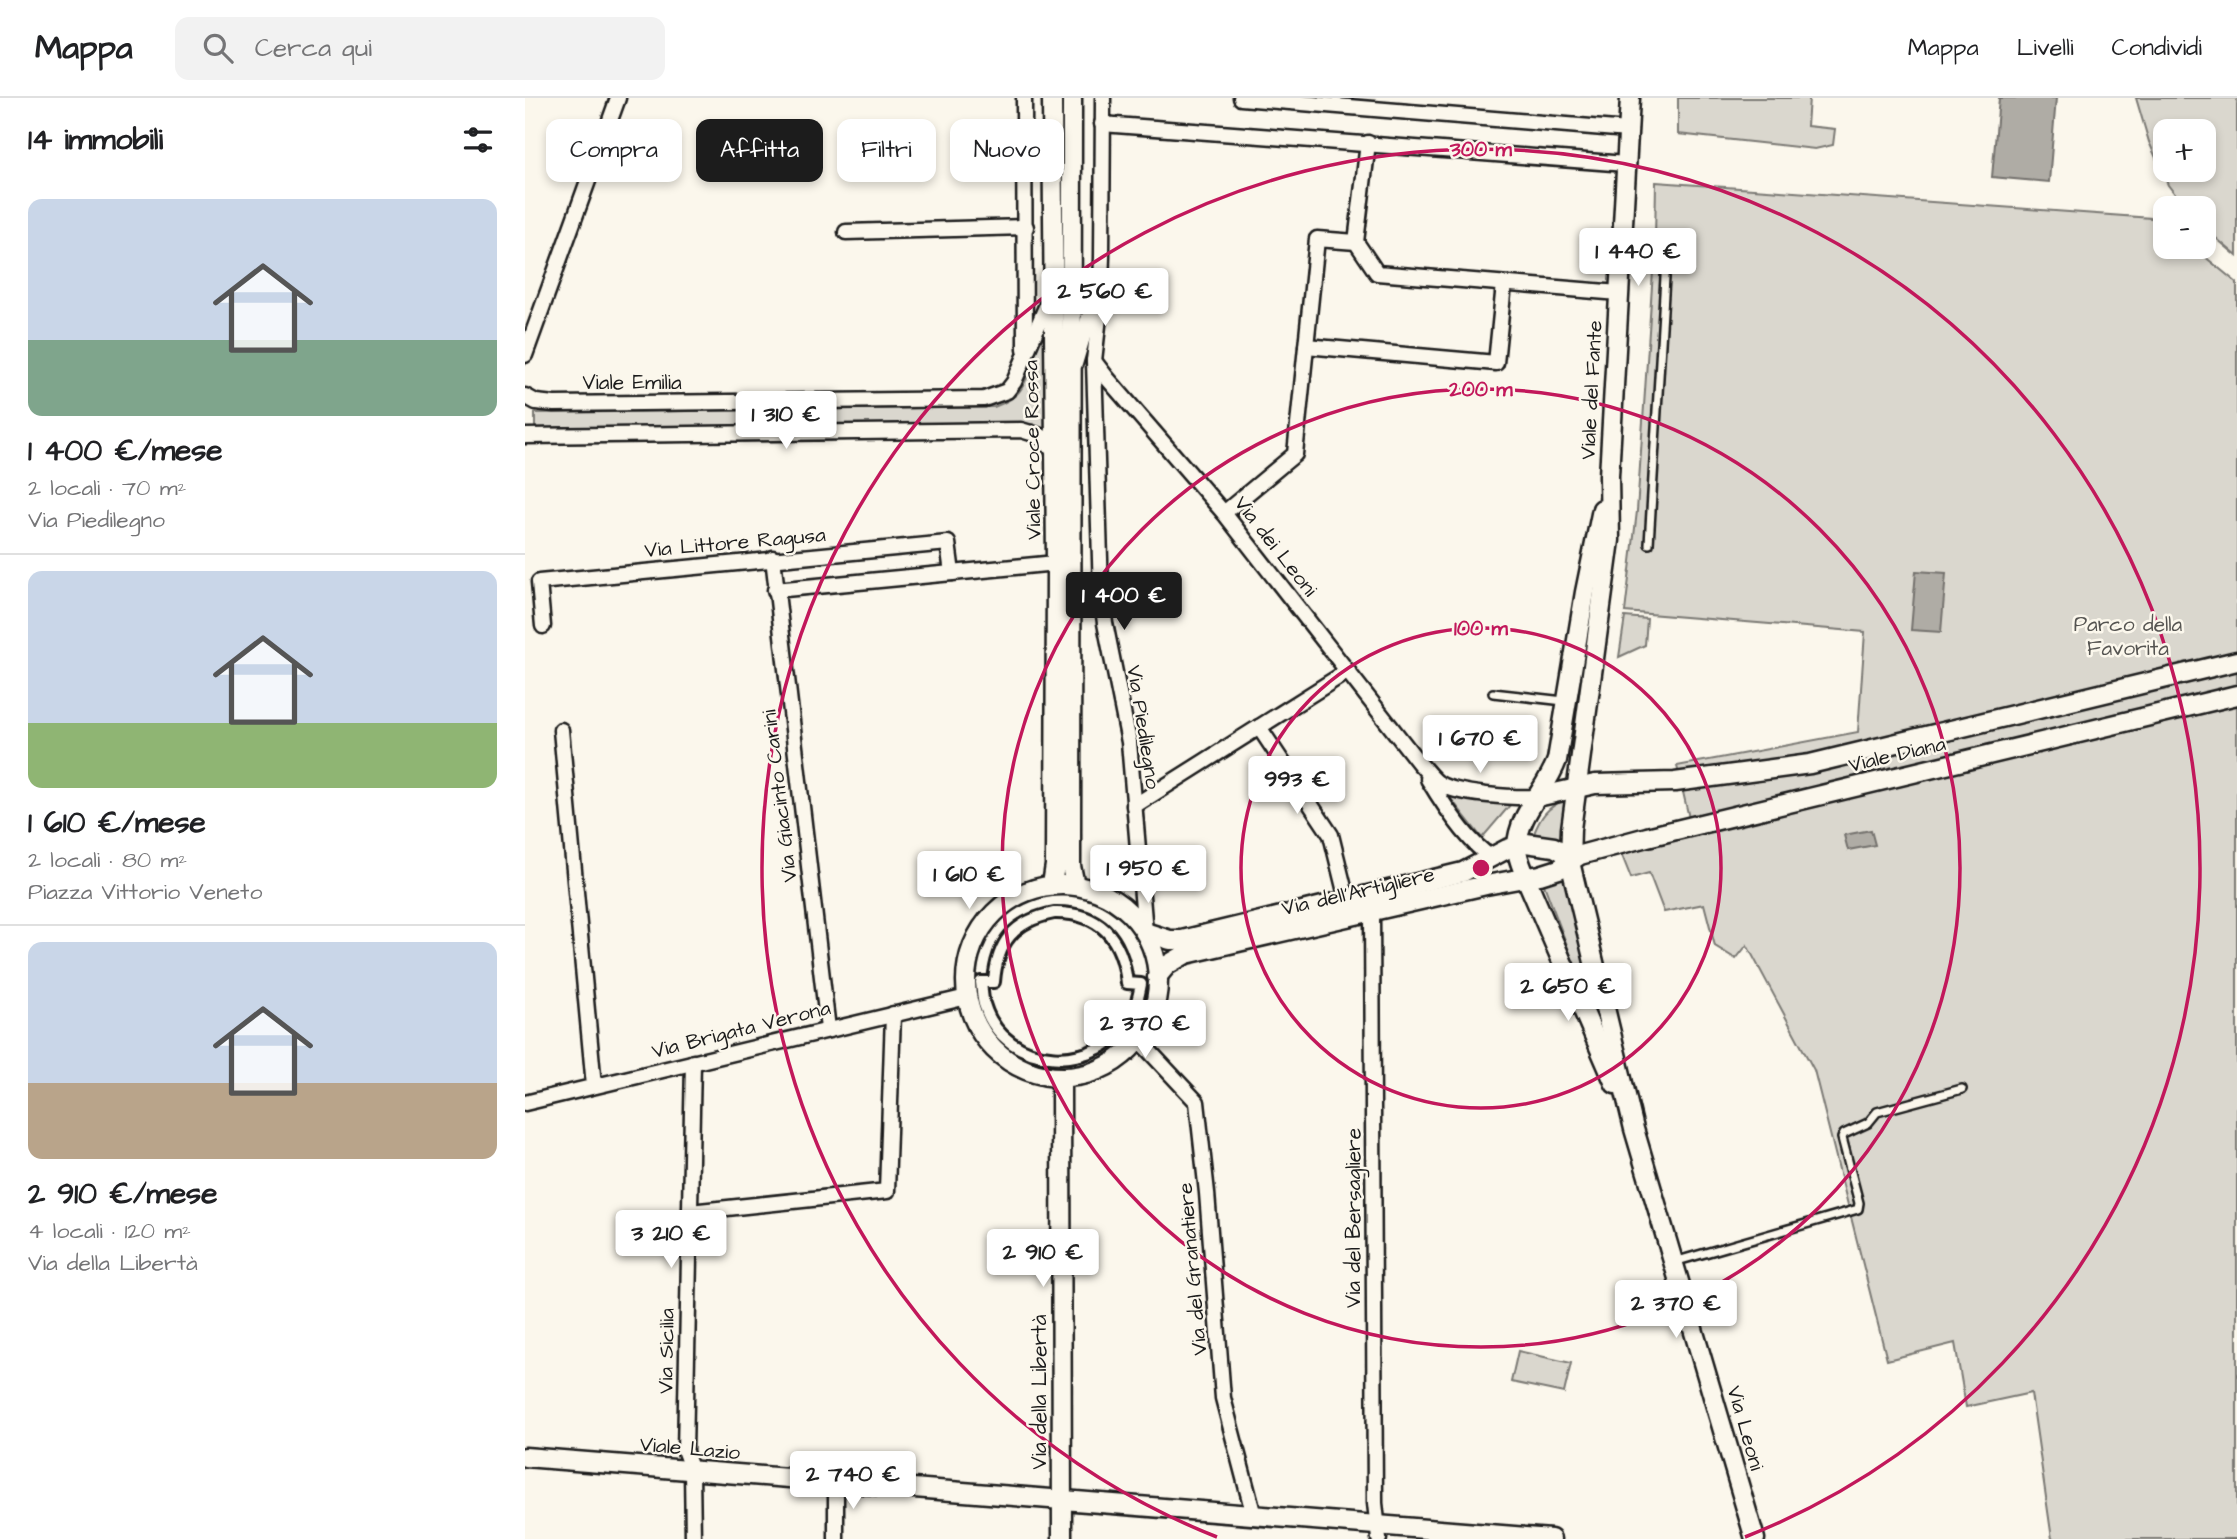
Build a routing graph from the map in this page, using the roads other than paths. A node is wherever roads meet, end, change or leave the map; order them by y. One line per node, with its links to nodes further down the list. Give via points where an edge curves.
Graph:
1 (618, 98): 20 (street)
2 (1024, 98): 12 (street, Viale Croce Rossa)
3 (1052, 98): 18 (street, Viale Croce Rossa)
4 (1072, 98): 25 (street, Viale Croce Rossa)
5 (1103, 98): 8 (street, Viale Croce Rossa)
6 (1241, 98): 9 (street)
7 (1630, 98): 9 (street, Viale del Fante)
8 (1103, 124): 10 (street); 16 (street, Viale Croce Rossa)
9 (1628, 130): 11 (street, Viale del Fante)
10 (1368, 144): 11 (street); 15 (street)
11 (1626, 164): 19 (street, Viale del Fante)
12 (1026, 227): 13 (street); 22 (street, Viale Croce Rossa)
13 (846, 232)
14 (1655, 241): 31 (lane, via 1667,244)
15 (1356, 242): 17 (street, via 1377,273); 21 (street, via 1317,239)
16 (1101, 276): 24 (street, Viale Croce Rossa); 25 (street, Viale Croce Rossa)
17 (1504, 284): 19 (street); 21 (street, via 1496,363)
18 (1053, 290): 22 (street, Viale Emilia); 28 (street, Viale Croce Rossa)
19 (1619, 293): 29 (street, Viale del Fante)
20 (530, 323): 23 (street)
21 (1305, 346): 30 (street, via 1295,454)
22 (1025, 354): 26 (street, Viale Emilia, via 1007,391 984,399 546,404)
23 (525, 355)
24 (1094, 361): 30 (street, Via dei Leoni); 47 (street, Via Piedilegno, via 1101,592 1129,742)
25 (1073, 368): 56 (street, Viale Croce Rossa, via 1071,866)
26 (525, 396)
27 (525, 436): 28 (street, via 1021,430 1041,436)
28 (1055, 453): 33 (street, Viale Croce Rossa)
29 (1609, 475): 41 (street, Viale del Fante); 45 (street, Viale del Fante, via 1610,540)
30 (1224, 513): 38 (street, Via dei Leoni)
31 (1649, 544)
32 (773, 558): 34 (street, Via Littore Ragusa, via 948,543); 35 (street, Via Giacinto Carini); 36 (street, Via Littore Ragusa, via 539,582)
33 (1056, 563): 34 (street); 54 (street, Viale Croce Rossa)
34 (951, 573): 35 (street)
35 (775, 590): 64 (street, Via Giacinto Carini)
36 (543, 626)
37 (2237, 661): 45 (street, Viale Diana, via 1809,764 1675,782)
38 (1348, 671): 42 (street); 44 (street, Via dei Leoni)
39 (1493, 693): 41 (lane)
40 (2237, 695): 51 (street, Viale Diana, via 1647,837 1588,852)
41 (1569, 701): 46 (street, Viale del Fante, via 1557,760)
42 (1259, 727): 47 (street); 57 (street, via 1331,835)
43 (561, 730): 68 (street)
44 (1419, 763): 46 (street, via 1436,782 1450,788); 50 (street, via 1472,841)
45 (1577, 787): 46 (street, Viale Diana); 51 (street, Via Leoni)
46 (1537, 797): 48 (street)
47 (1134, 806): 60 (street, Via Piedilegno)
48 (1523, 822): 49 (street); 50 (street, Via dell'Artigliere)
49 (1517, 850): 50 (street, Via dell'Artigliere); 51 (street, Via dell'Artigliere, via 1535,843 1549,845); 52 (street, via 1532,867); 53 (street, Via Leoni)
50 (1491, 857): 57 (street, Via dell'Artigliere, via 1463,872)
51 (1570, 862): 52 (street, Via dell'Artigliere); 71 (street, Via Leoni)
52 (1551, 872): 53 (street, Via dell'Artigliere)
53 (1527, 878): 55 (street, Via dell'Artigliere); 58 (street, Via Leoni)
54 (1052, 885): 56 (street); 62 (street, via 1016,896 984,923 967,962)
55 (1486, 885): 58 (street, via 1514,887); 59 (street, Via dell'Artigliere)
56 (1075, 886): 60 (street, via 1119,904)
57 (1347, 900): 60 (street, Via dell'Artigliere, via 1182,940)
58 (1537, 902): 71 (street, Via Leoni)
59 (1373, 911): 61 (street, Via dell'Artigliere, via 1186,954); 79 (street, Via del Bersagliere, via 1375,1503)
60 (1145, 932): 61 (street, via 1152,944)
61 (1149, 980): 61 (street, via 1117,1036 1094,1051 1055,1059 1028,1052 1006,1037 989,1015 981,982 994,982 999,953 1015,930 1039,916 1062,913 1082,916 1106,930 1122,953 1127,984); 65 (street, via 1154,1008)
62 (967, 996): 63 (street, Via Brigata Verona); 67 (street, via 978,1028 994,1049 1038,1074)
63 (893, 1014): 64 (street, Via Brigata Verona); 72 (street, via 887,1191)
64 (828, 1029): 66 (street, Via Brigata Verona)
65 (1138, 1038): 67 (street, via 1105,1066); 78 (street, Via del Granatiere, via 1197,1102 1223,1398)
66 (693, 1062): 68 (street, Via Brigata Verona); 72 (street, Via Sicilia)
67 (1062, 1077): 77 (street, Via della Libertà)
68 (594, 1086): 70 (street, Via Brigata Verona)
69 (1962, 1089): 73 (lane, via 1877,1112 1868,1124 1844,1134 1858,1209)
70 (525, 1103)
71 (1634, 1129): 73 (street, Via Leoni)
72 (689, 1212): 75 (street, Via Sicilia, via 685,1452)
73 (1674, 1262): 84 (street, Via Leoni)
74 (529, 1457): 75 (street, Viale Lazio)
75 (692, 1471): 76 (street, Viale Lazio); 80 (street, Via Sicilia)
76 (836, 1483): 77 (street, Viale Lazio); 81 (street)
77 (1061, 1500): 78 (street, Viale Lazio); 82 (street, Via della Libertà)
78 (1254, 1516): 79 (street, Viale Lazio)
79 (1379, 1532): 83 (street, Viale Lazio)
80 (692, 1539)
81 (836, 1539)
82 (1062, 1539)
83 (1551, 1539)
84 (1755, 1539)

